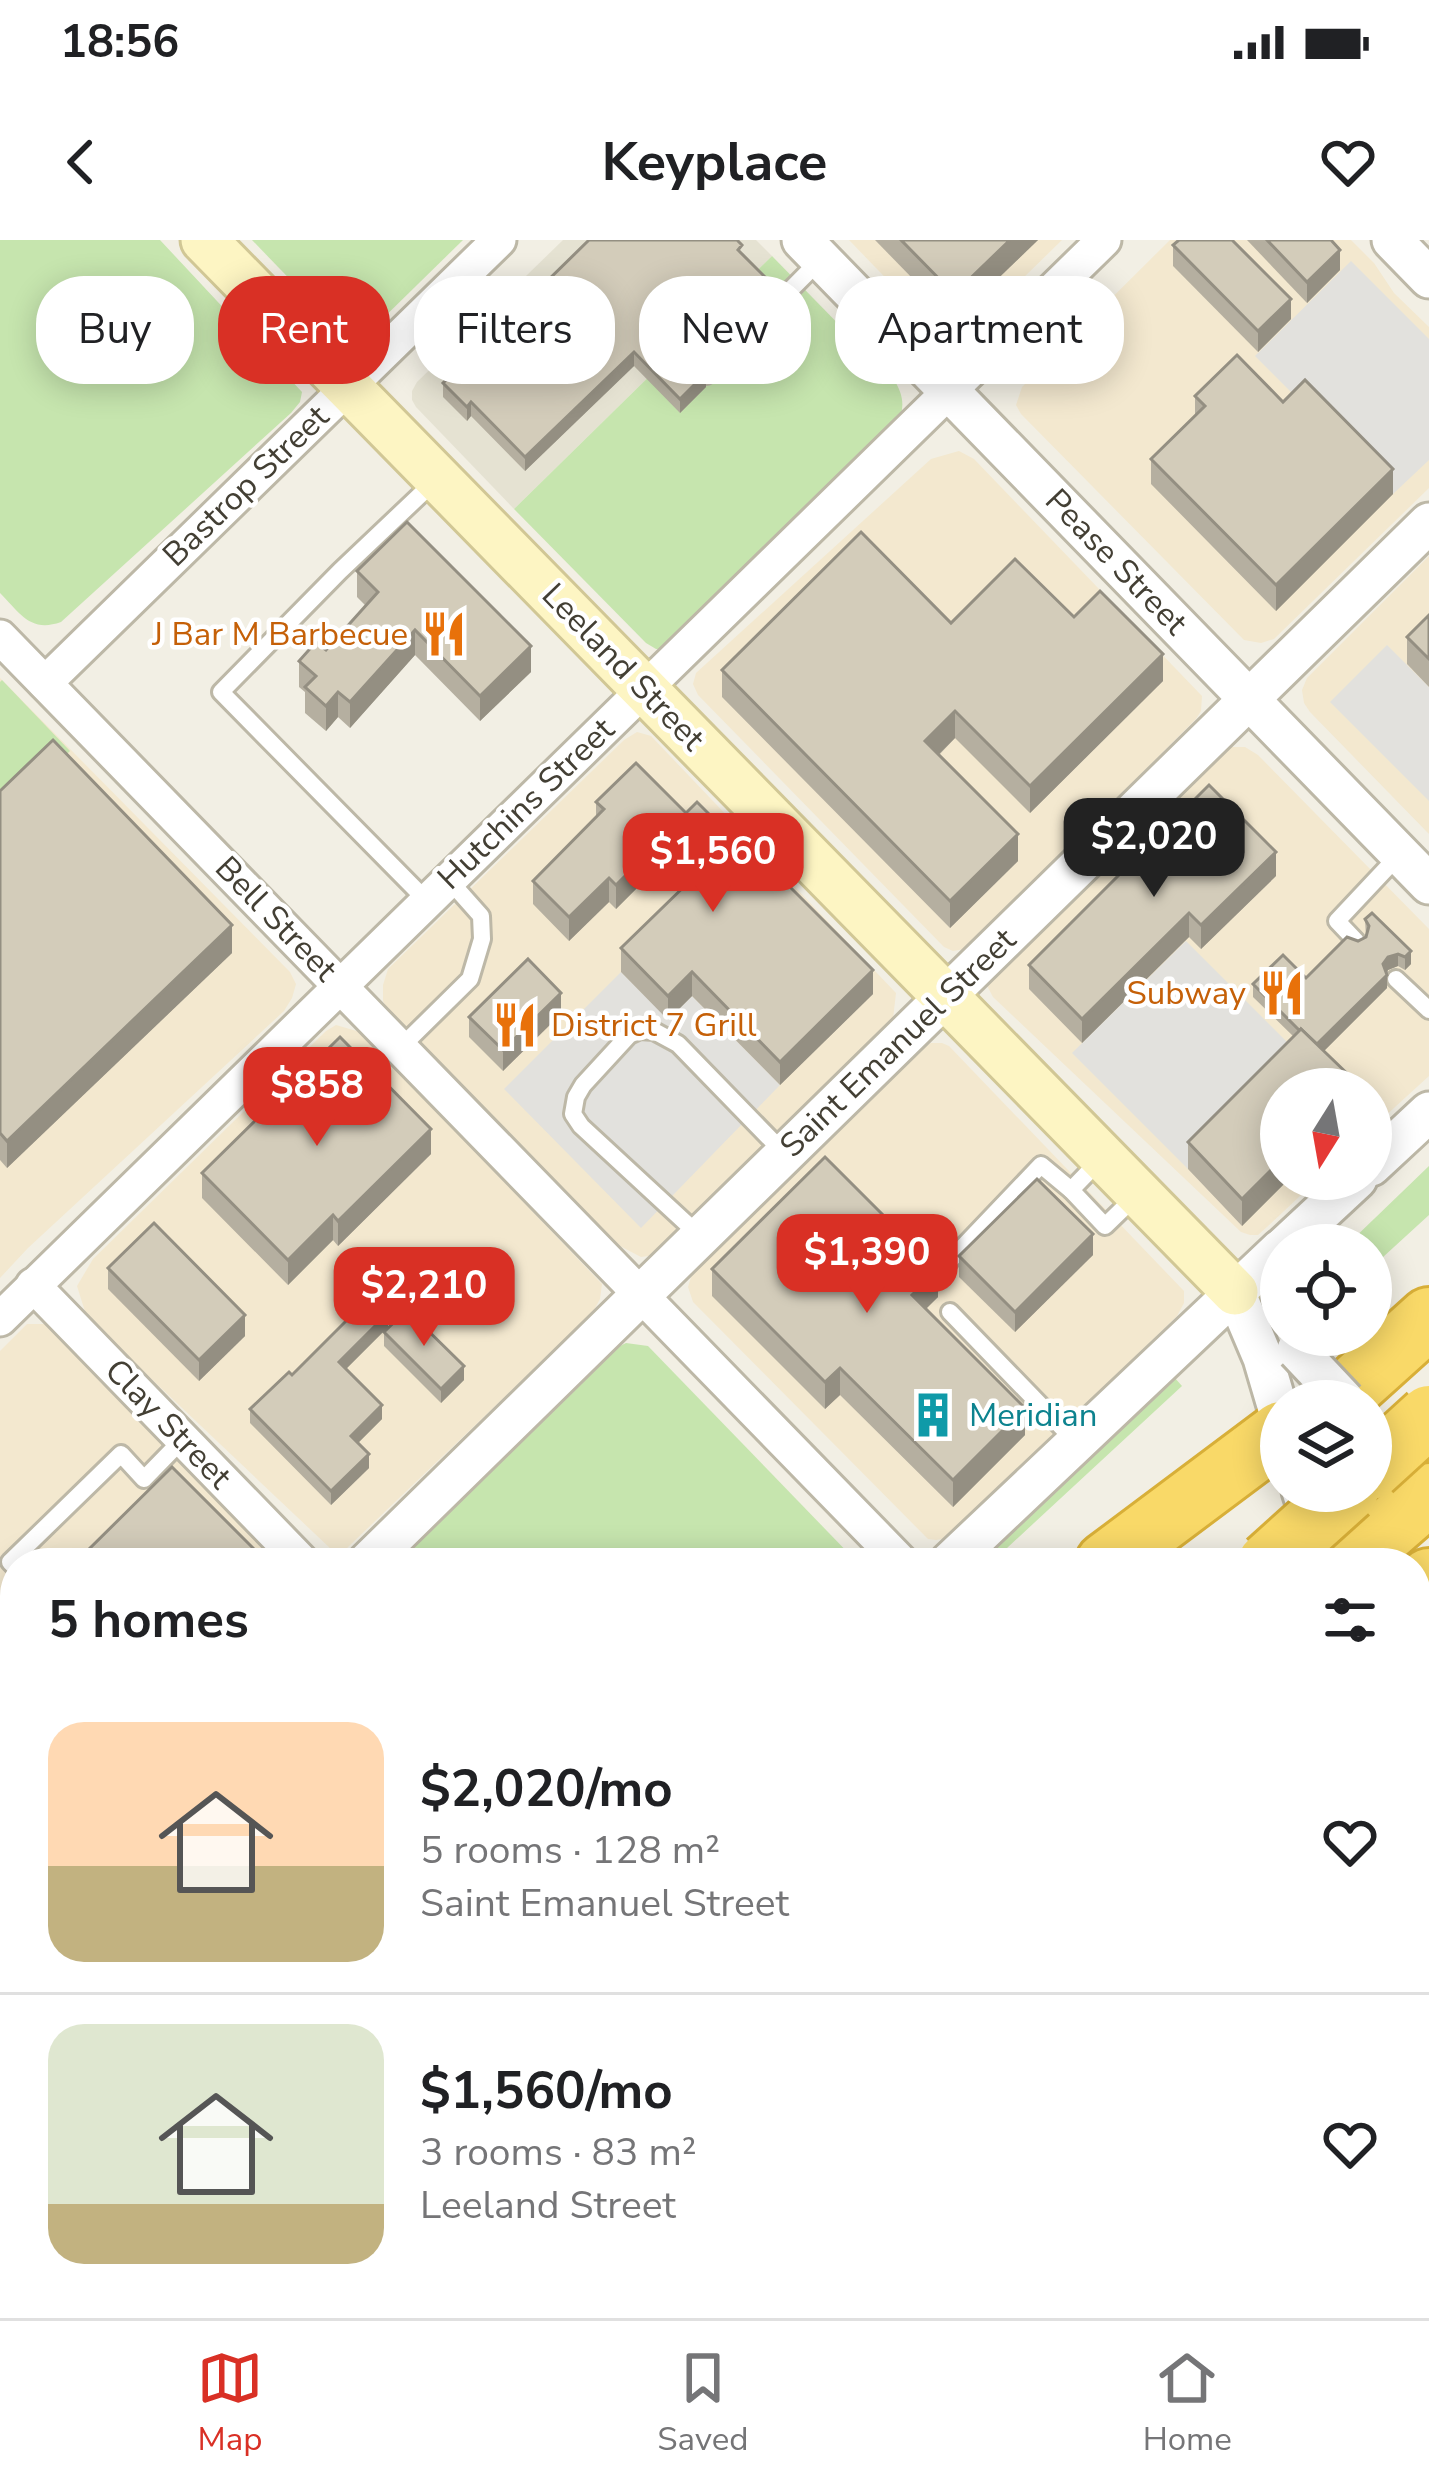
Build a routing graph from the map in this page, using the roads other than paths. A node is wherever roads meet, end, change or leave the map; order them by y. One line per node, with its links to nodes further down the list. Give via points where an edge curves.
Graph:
1 (205, 240): 8 (main road, Leeland Street)
2 (499, 240): 8 (street, Bastrop Street)
3 (1104, 240): 9 (street, Hutchins Street)
4 (1392, 240): 7 (street)
5 (812, 250): 6 (lane); 9 (street, Pease Street)
6 (790, 276)
7 (1429, 278)
8 (348, 386): 10 (main road, Leeland Street); 13 (street, Bastrop Street)
9 (949, 391): 14 (street, Hutchins Street); 15 (street, Pease Street)
10 (438, 478): 14 (main road, Leeland Street); 18 (lane, via 221,692)
11 (1429, 523): 15 (street, Saint Emanuel Street)
12 (0, 638): 13 (street, Bell Street)
13 (45, 683): 21 (street, Bell Street)
14 (644, 688): 18 (street, Hutchins Street); 22 (main road, Leeland Street)
15 (1250, 699): 16 (street, Pease Street); 22 (street, Saint Emanuel Street)
16 (1400, 854): 17 (street, Pease Street); 19 (lane, via 1337,921)
17 (1429, 884)
18 (438, 890): 21 (street, Hutchins Street); 24 (lane, via 481,916 482,939 470,979)
19 (1356, 941)
20 (1396, 979): 23 (lane)
21 (340, 986): 24 (street, Bell Street); 36 (street, Hutchins Street)
22 (946, 996): 27 (street, Saint Emanuel Street); 28 (main road, Leeland Street)
23 (1428, 1007)
24 (401, 1047): 38 (street, Bell Street)
25 (1429, 1112): 26 (street)
26 (1392, 1146)
27 (785, 1154): 33 (street, Saint Emanuel Street); 33 (lane, via 678,1043 653,1031 629,1035 583,1085 573,1114)
28 (1103, 1157): 29 (lane); 30 (main road, Leeland Street)
29 (1071, 1190): 30 (lane, via 1105,1226); 35 (lane, via 1041,1165)
30 (1139, 1193): 37 (main road, Leeland Street)
31 (1334, 1200): 32 (street)
32 (1308, 1224)
33 (700, 1236): 38 (street, Saint Emanuel Street)
34 (1260, 1269): 37 (street)
35 (940, 1270)
36 (33, 1285): 40 (street, Hutchins Street); 45 (street, Clay Street)
37 (1235, 1292): 42 (street, Leeland Street); 46 (street)
38 (642, 1294): 56 (street, Saint Emanuel Street); 57 (street, Bell Street)
39 (950, 1312): 46 (lane)
40 (0, 1319)
41 (1418, 1328): 42 (highway); 43 (highway)
42 (1294, 1370)
43 (1363, 1380)
44 (1429, 1416): 48 (highway, bridge)
45 (183, 1439): 54 (lane, via 144,1479 121,1454); 55 (street, Clay Street)
46 (1076, 1443): 58 (street)
47 (1260, 1448): 59 (highway)
48 (1392, 1450)
49 (1392, 1451): 51 (street)
50 (1260, 1472): 60 (highway)
51 (1429, 1491): 63 (highway)
52 (1309, 1512): 62 (street)
53 (1325, 1512): 61 (highway, bridge)
54 (24, 1548)
55 (288, 1548)
56 (382, 1548)
57 (888, 1548)
58 (966, 1548)
59 (1126, 1548)
60 (1177, 1548)
61 (1285, 1548)
62 (1314, 1548)
63 (1366, 1548)

